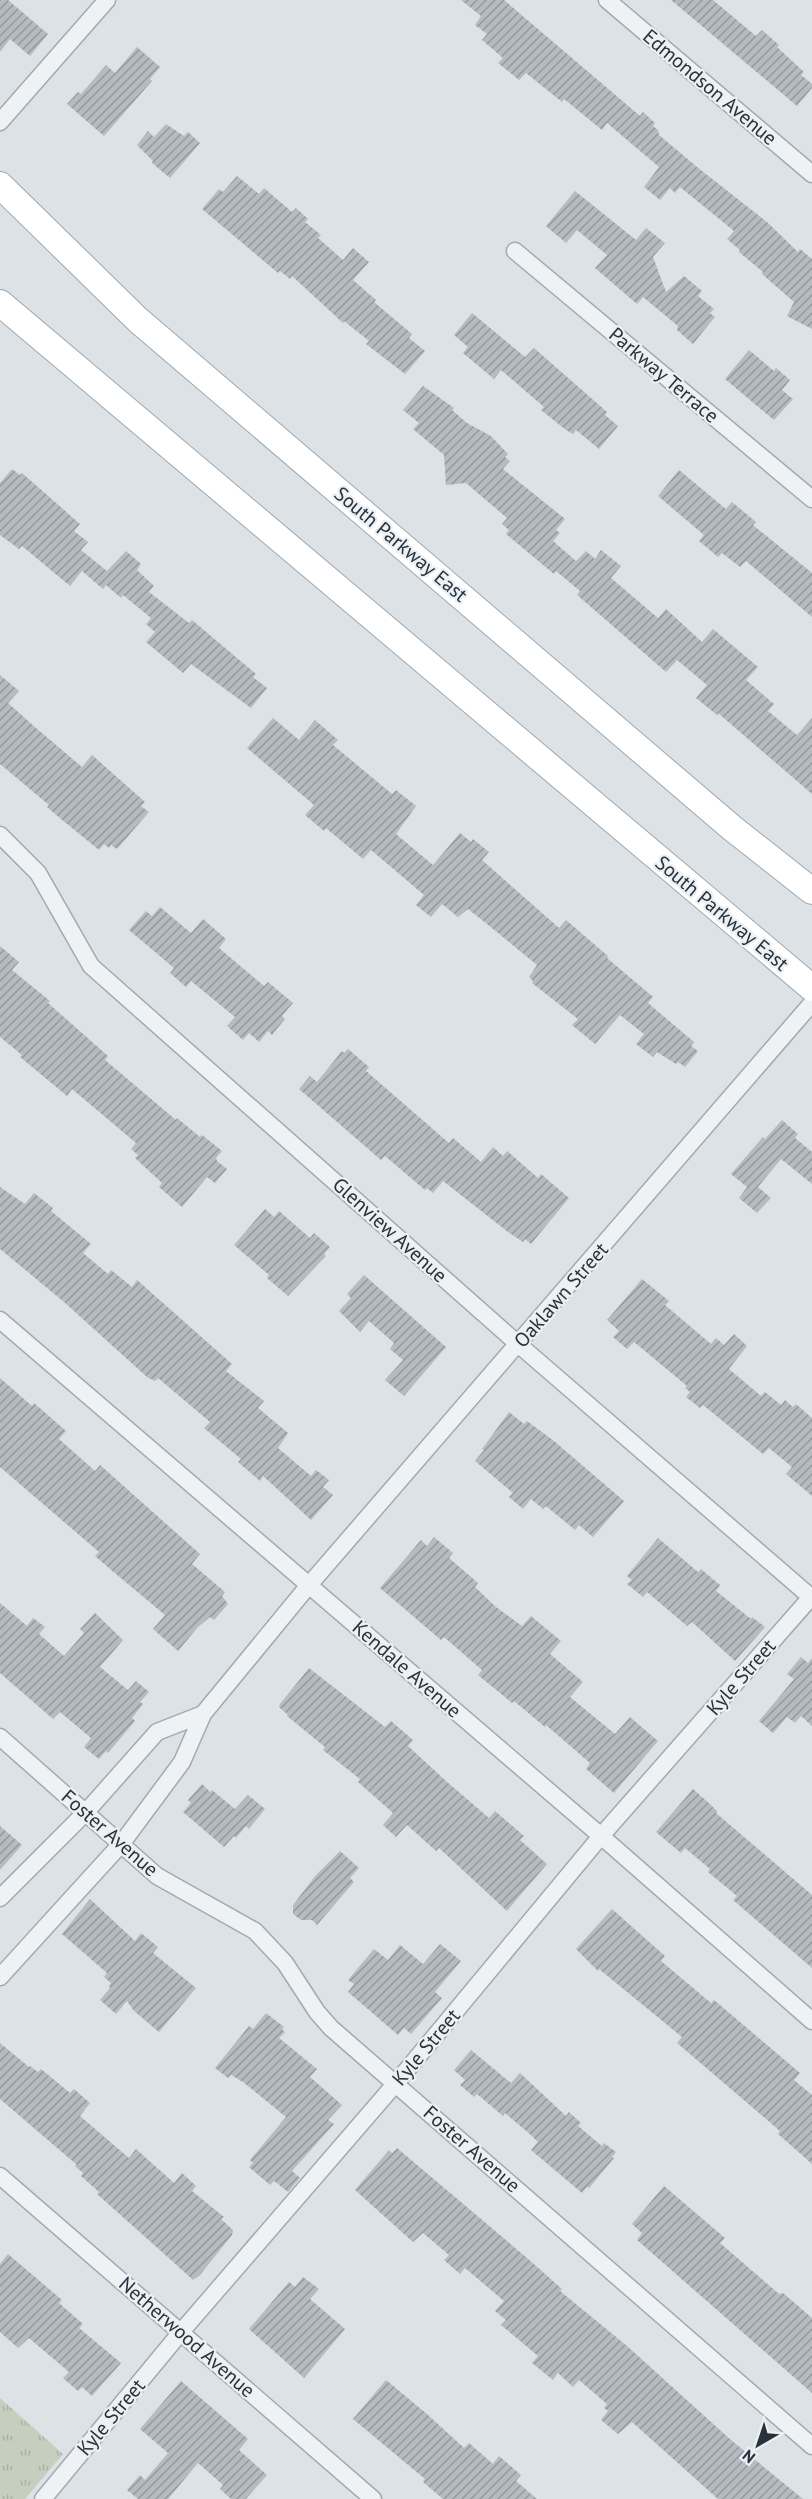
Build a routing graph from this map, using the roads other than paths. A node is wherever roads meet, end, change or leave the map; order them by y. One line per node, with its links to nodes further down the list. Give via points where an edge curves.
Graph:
1 (108, 0): 3 (street)
2 (607, 0): 4 (street, Edmondson Avenue)
3 (0, 122)
4 (812, 174)
5 (0, 185): 10 (main road, South Parkway East, via 138,320 732,828)
6 (515, 251): 8 (street, Parkway Terrace)
7 (0, 303): 11 (main road, South Parkway East)
8 (812, 499)
9 (0, 835): 14 (street, Glenview Avenue, via 38,873 91,966)
10 (812, 891)
11 (812, 988)
12 (812, 1003): 14 (street, Oaklawn Street)
13 (0, 1320): 15 (street, Kendale Avenue)
14 (518, 1344): 15 (street, Oaklawn Street); 16 (street, Glenview Avenue)
15 (309, 1585): 17 (street, Oaklawn Street); 20 (street, Kendale Avenue)
16 (812, 1597): 20 (street, Kyle Street)
17 (203, 1714): 19 (street, via 157,1732); 21 (street, via 182,1762)
18 (0, 1737): 19 (street, Foster Avenue)
19 (86, 1812): 21 (street, Foster Avenue); 22 (street)
20 (601, 1836): 24 (street, Kendale Avenue); 25 (street, Kyle Street)
21 (122, 1843): 23 (street); 25 (street, Foster Avenue, via 157,1876 255,1931 285,1963 331,2028)
22 (0, 1898)
23 (0, 1977)
24 (812, 2021)
25 (396, 2083): 27 (street, Kyle Street); 28 (street, Foster Avenue)
26 (0, 2176): 27 (street, Netherwood Avenue)
27 (181, 2332): 29 (street, Kyle Street); 30 (street, Netherwood Avenue)
28 (812, 2446)
29 (43, 2499)
30 (373, 2499)

